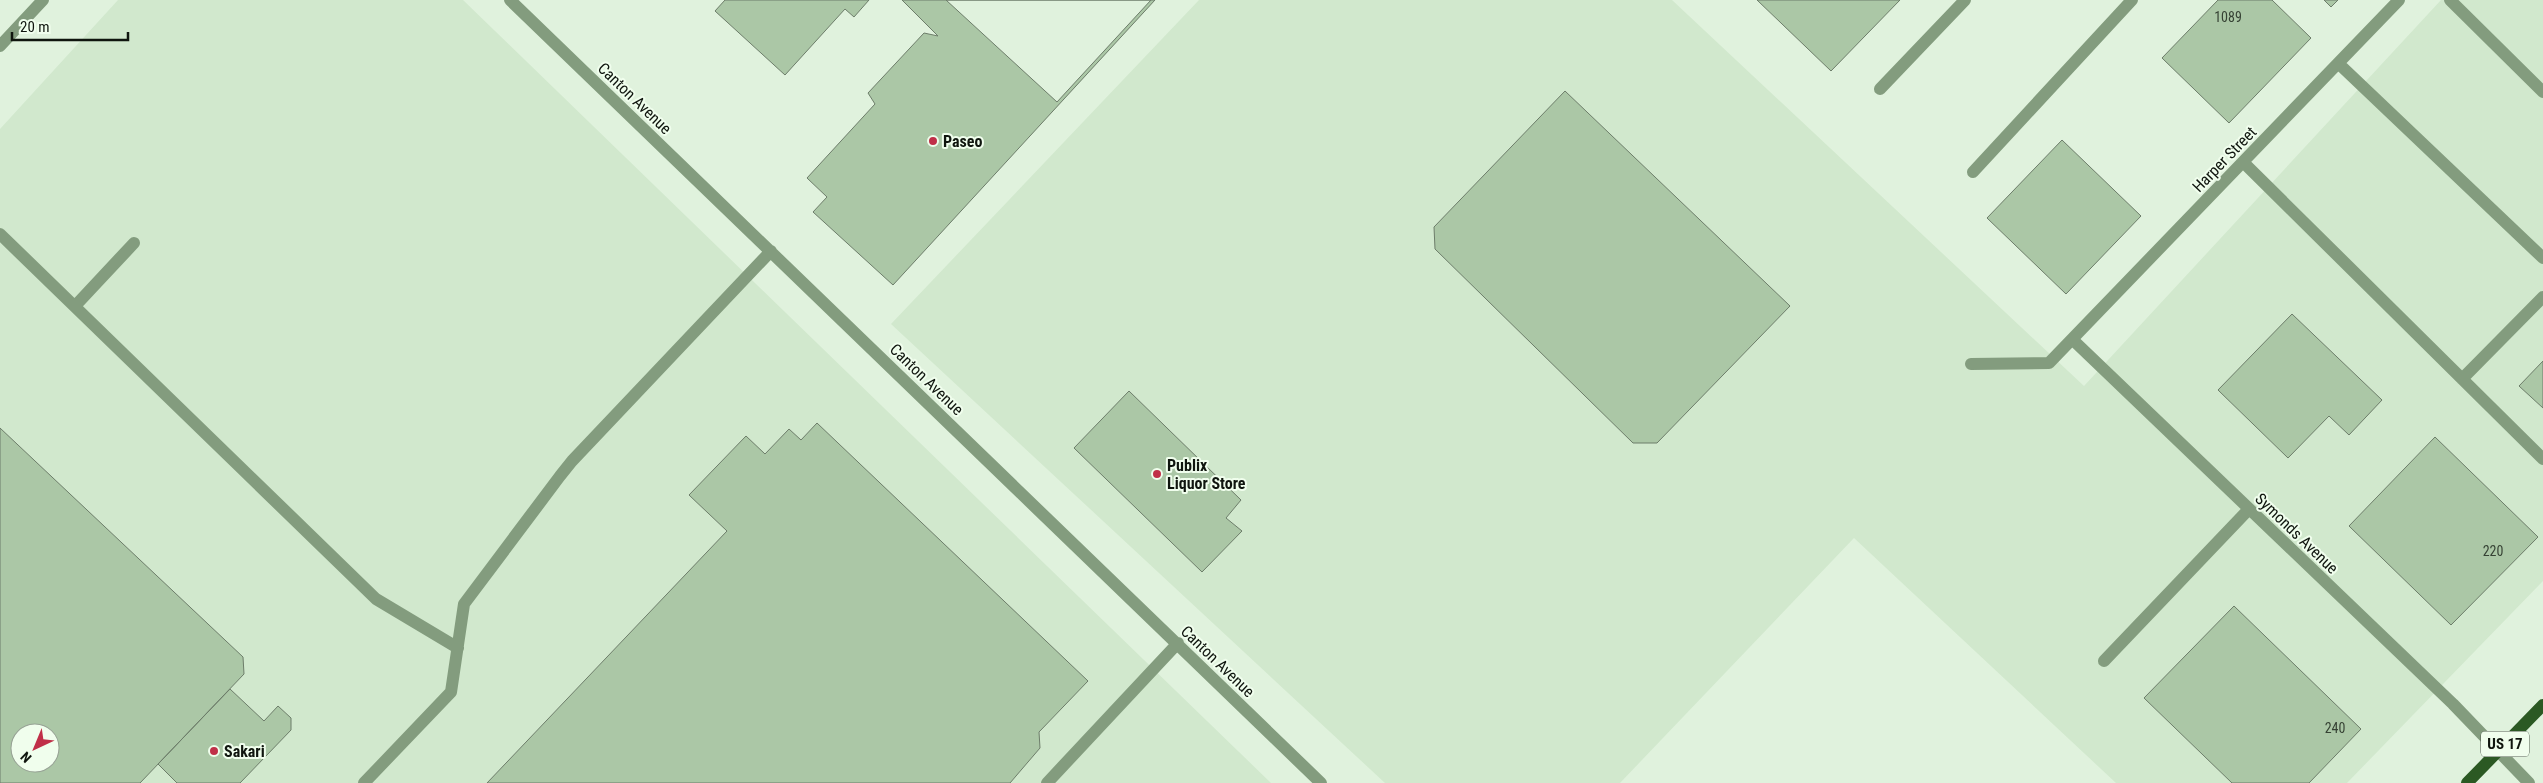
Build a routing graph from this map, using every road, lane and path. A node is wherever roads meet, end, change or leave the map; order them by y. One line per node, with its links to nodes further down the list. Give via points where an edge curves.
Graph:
1 (42, 0): 7 (street)
2 (510, 0): 15 (street, Canton Avenue)
3 (1965, 0): 9 (street)
4 (2132, 0): 12 (street)
5 (2399, 0): 8 (street, Harper Street)
6 (2450, 0): 10 (street)
7 (0, 46)
8 (2339, 64): 11 (street, Harper Street); 16 (street)
9 (1880, 89)
10 (2543, 92)
11 (2243, 162): 19 (street, Harper Street); 21 (street)
12 (1973, 172)
13 (0, 234): 18 (street)
14 (134, 243): 18 (street)
15 (771, 251): 24 (street, Canton Avenue); 25 (street, via 572,460 464,604)
16 (2543, 258)
17 (2543, 297): 21 (street)
18 (76, 305): 25 (street, via 376,599)
19 (2073, 340): 20 (street, Harper Street, via 2050,363); 23 (street, Symonds Avenue)
20 (1971, 364)
21 (2462, 379): 22 (street)
22 (2543, 459)
23 (2249, 509): 26 (street); 28 (street, Symonds Avenue)
24 (1178, 643): 30 (street); 31 (street, Canton Avenue)
25 (458, 648): 29 (street, via 451,692)
26 (2104, 661)
27 (2543, 705): 28 (main road, US 17)
28 (2498, 751): 32 (main road, US 17); 33 (street, Symonds Avenue)
29 (364, 783)
30 (1047, 783)
31 (1320, 783)
32 (2467, 783)
33 (2529, 783)

